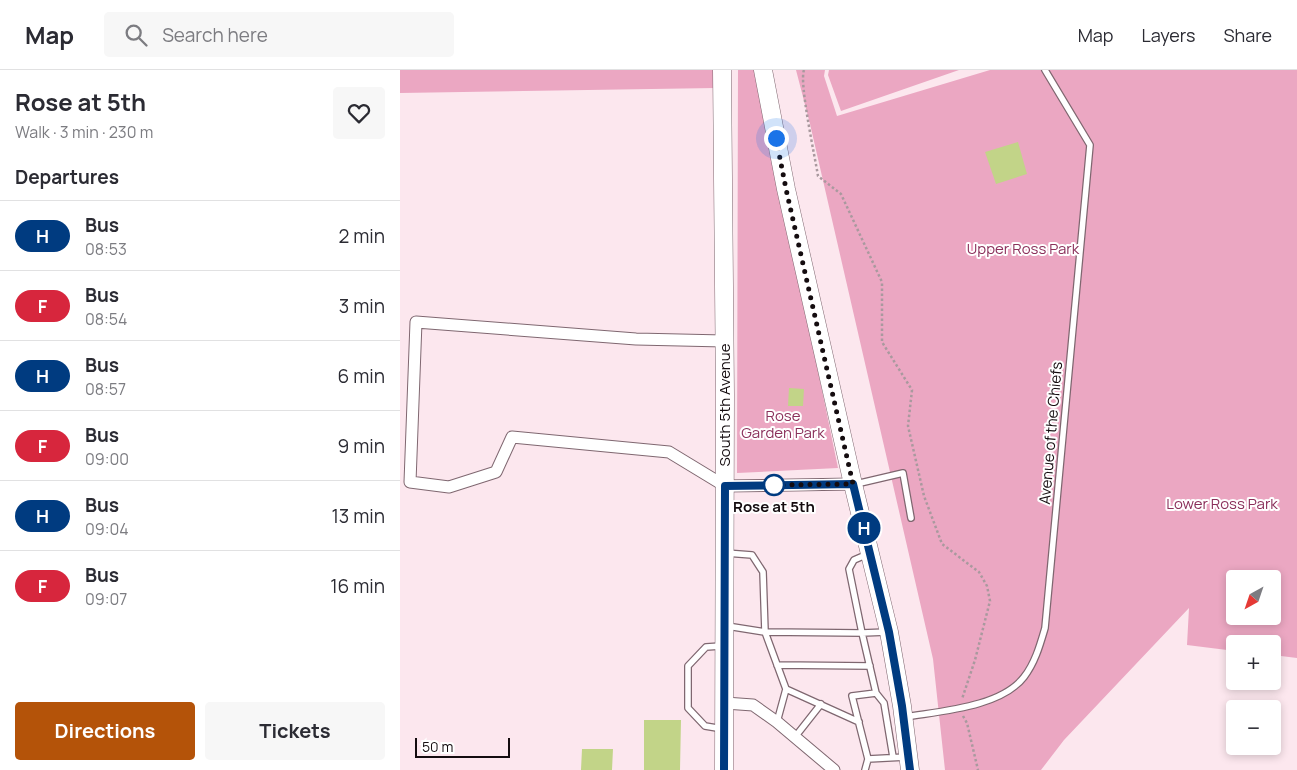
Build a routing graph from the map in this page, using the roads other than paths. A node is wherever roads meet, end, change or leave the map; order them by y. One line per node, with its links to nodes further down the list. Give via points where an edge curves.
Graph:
1 (722, 70): 4 (main road, South 5th Avenue)
2 (763, 70): 5 (main road, via 786,189)
3 (1045, 70): 21 (lane, Avenue of the Chiefs, via 1090,145 1045,628 1036,657 1013,688 994,698 960,708)
4 (724, 341): 6 (main road, South 5th Avenue); 6 (street, via 636,339 416,322 410,482 449,488 496,472 512,437 669,452)
5 (853, 484): 6 (street); 7 (lane, via 902,473); 9 (main road)
6 (725, 486): 8 (main road, South 5th Avenue)
7 (912, 518)
8 (725, 552): 10 (main road, South 5th Avenue); 11 (lane, via 752,555 763,572)
9 (870, 553): 12 (main road); 13 (lane, via 854,560 849,569)
10 (725, 625): 11 (lane); 14 (main road, South 5th Avenue)
11 (765, 632): 13 (lane); 15 (lane)
12 (889, 632): 13 (lane); 21 (main road)
13 (862, 633): 16 (lane)
14 (725, 645): 19 (main road, South 5th Avenue); 24 (lane, via 706,647 688,666 688,708 705,726)
15 (777, 665): 16 (lane); 17 (lane)
16 (870, 666): 18 (lane)
17 (786, 689): 20 (lane); 22 (lane)
18 (876, 694): 23 (lane, via 852,696); 27 (lane, via 884,702)
19 (725, 703): 22 (street, via 753,705); 24 (main road, South 5th Avenue)
20 (821, 704): 23 (lane); 25 (lane)
21 (904, 718): 27 (main road)
22 (777, 722): 25 (street)
23 (858, 722): 26 (lane)
24 (725, 729): 28 (main road, South 5th Avenue)
25 (795, 737): 29 (street)
26 (868, 759): 27 (lane); 30 (lane)
27 (904, 761)
28 (724, 770)
29 (834, 770)
30 (865, 770)

